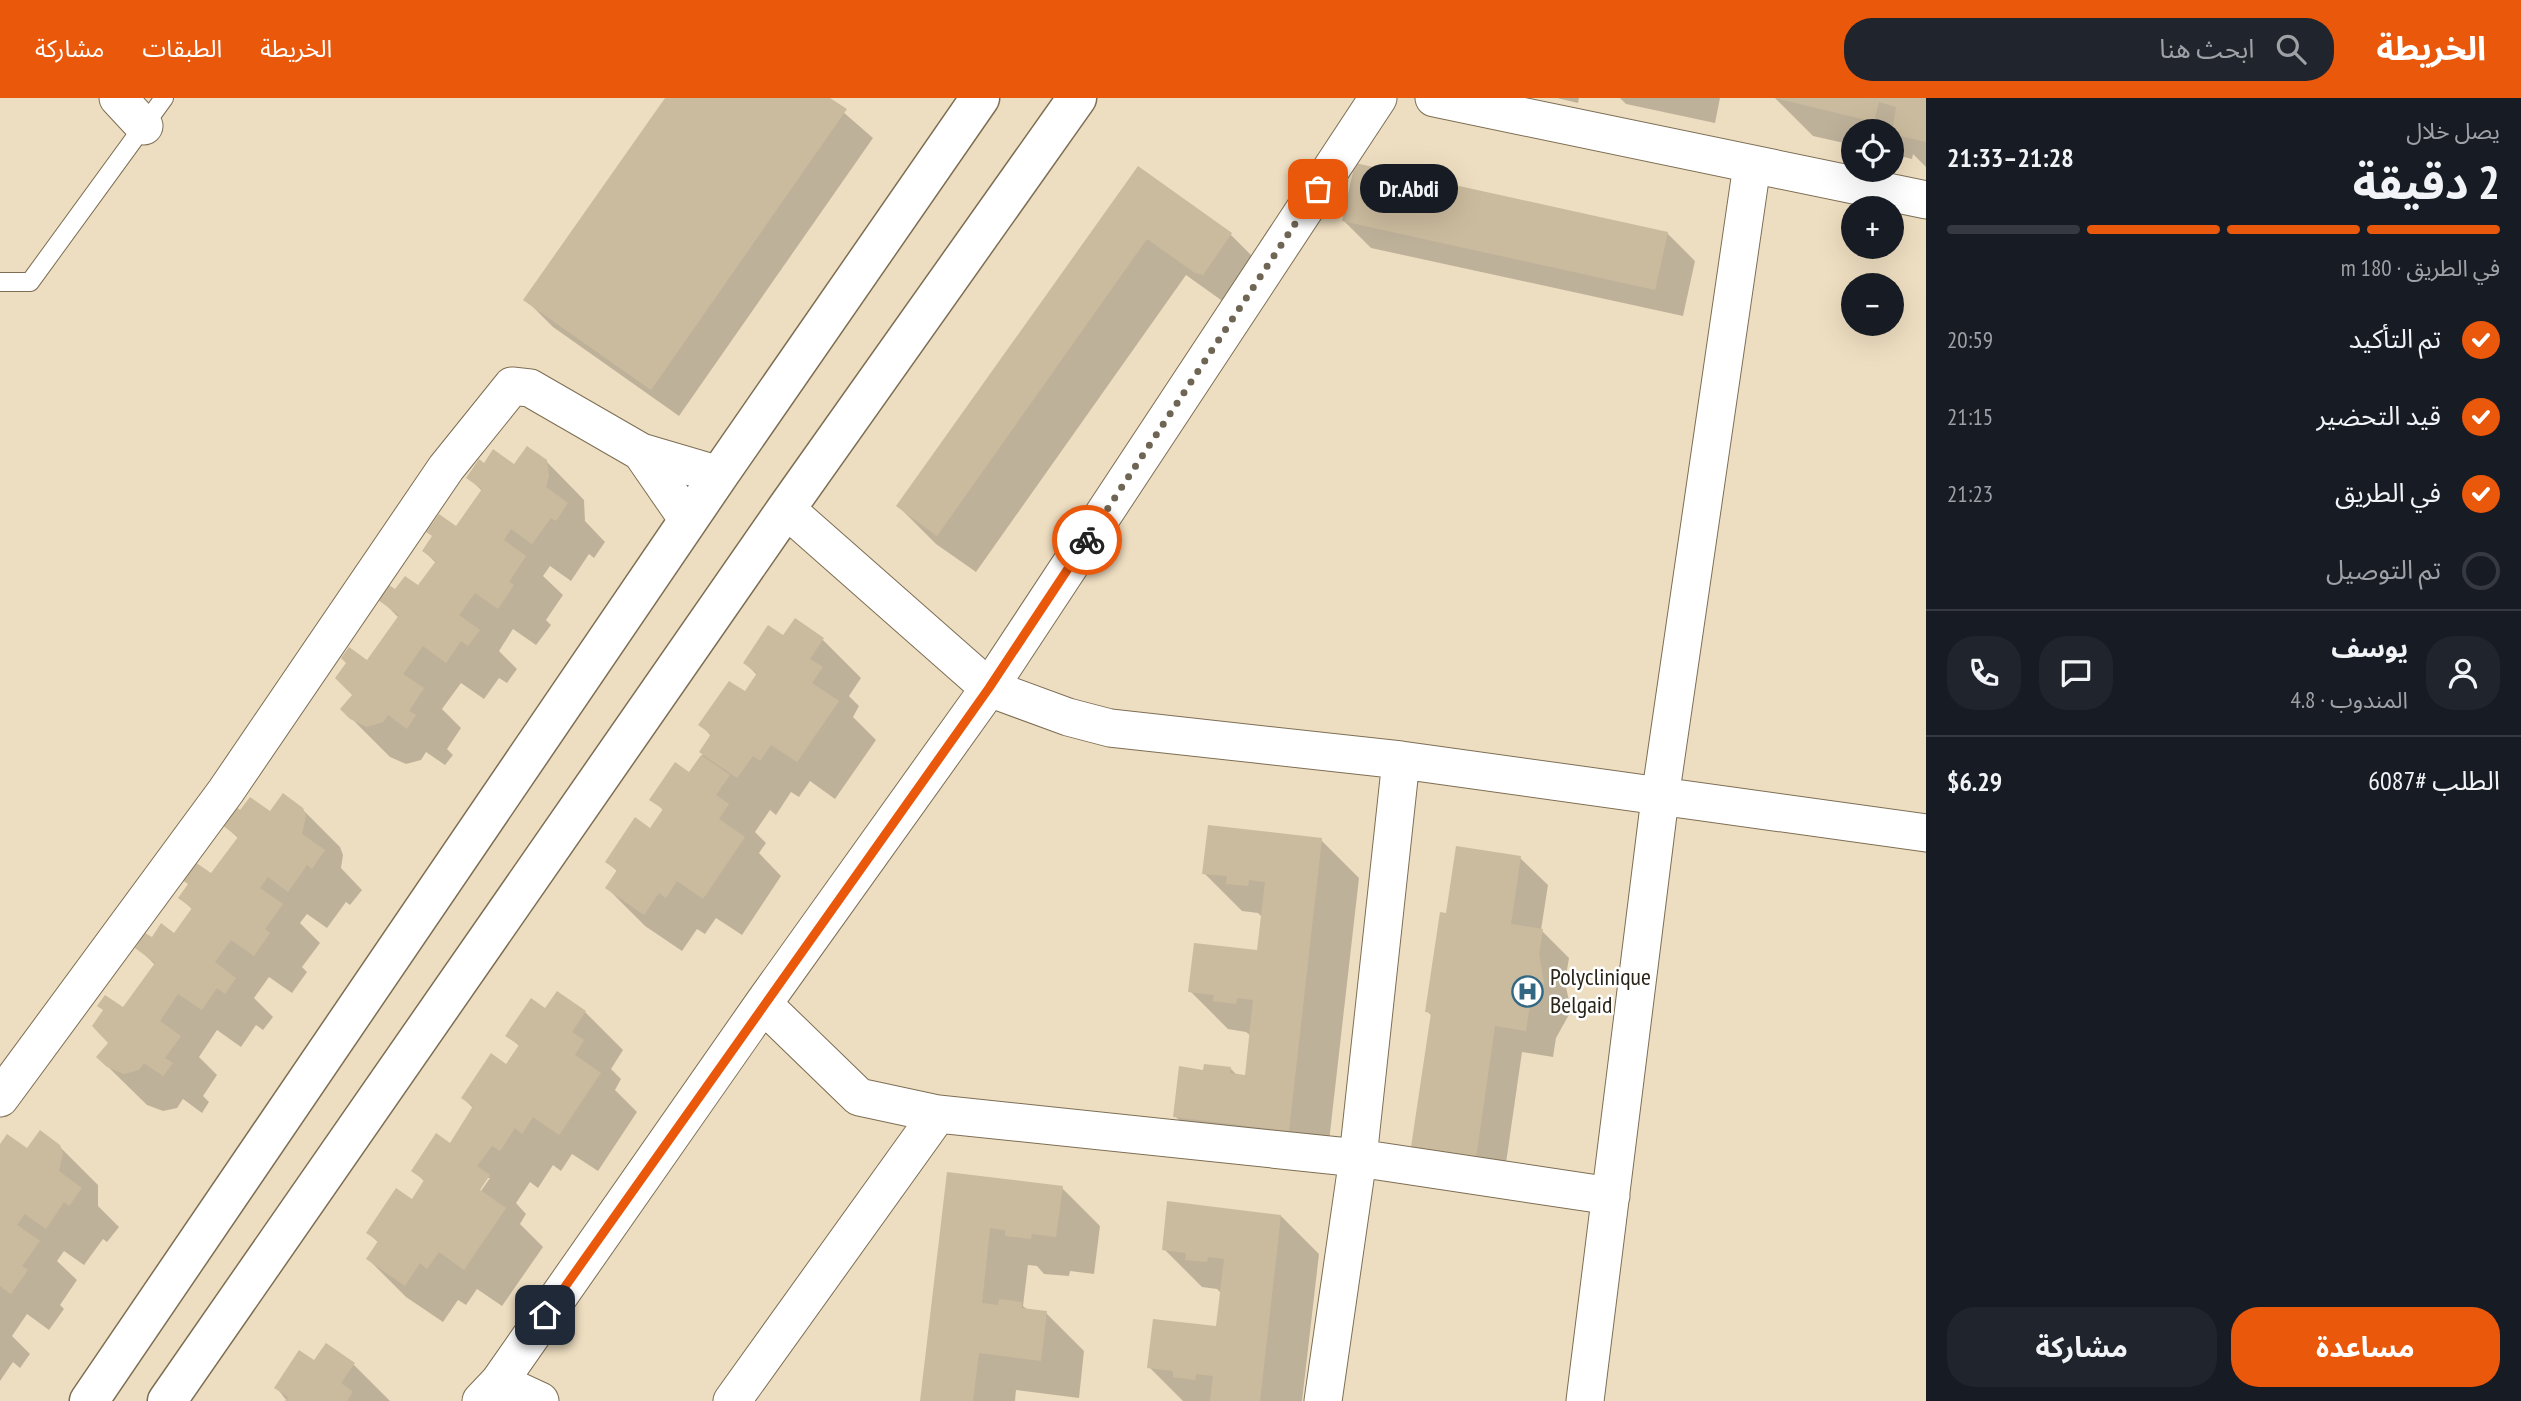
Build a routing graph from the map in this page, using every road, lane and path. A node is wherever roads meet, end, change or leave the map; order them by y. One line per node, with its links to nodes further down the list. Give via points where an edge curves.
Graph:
1 (118, 98): 6 (street)
2 (980, 98): 11 (main road)
3 (1077, 98): 12 (main road)
4 (1378, 98): 14 (street)
5 (1434, 98): 7 (street)
6 (154, 112): 9 (lane, via 30,282)
7 (1752, 165): 8 (street); 16 (street)
8 (1926, 200)
9 (0, 282)
10 (641, 452): 11 (street); 13 (street); 19 (street, via 530,388 512,386 446,468 226,791)
11 (719, 475): 13 (main road)
12 (786, 509): 14 (street); 25 (main road)
13 (688, 520): 24 (main road)
14 (989, 688): 15 (street, via 1110,728); 18 (street)
15 (1401, 760): 16 (street); 21 (street)
16 (1660, 798): 17 (street); 22 (street)
17 (1926, 833)
18 (762, 1004): 20 (street, via 859,1097); 23 (street)
19 (0, 1098)
20 (938, 1114): 21 (street); 27 (street)
21 (1358, 1158): 22 (street); 28 (street)
22 (1611, 1196): 29 (street)
23 (490, 1391): 26 (street)
24 (89, 1401)
25 (167, 1401)
26 (540, 1401)
27 (732, 1401)
28 (1323, 1401)
29 (1585, 1401)

